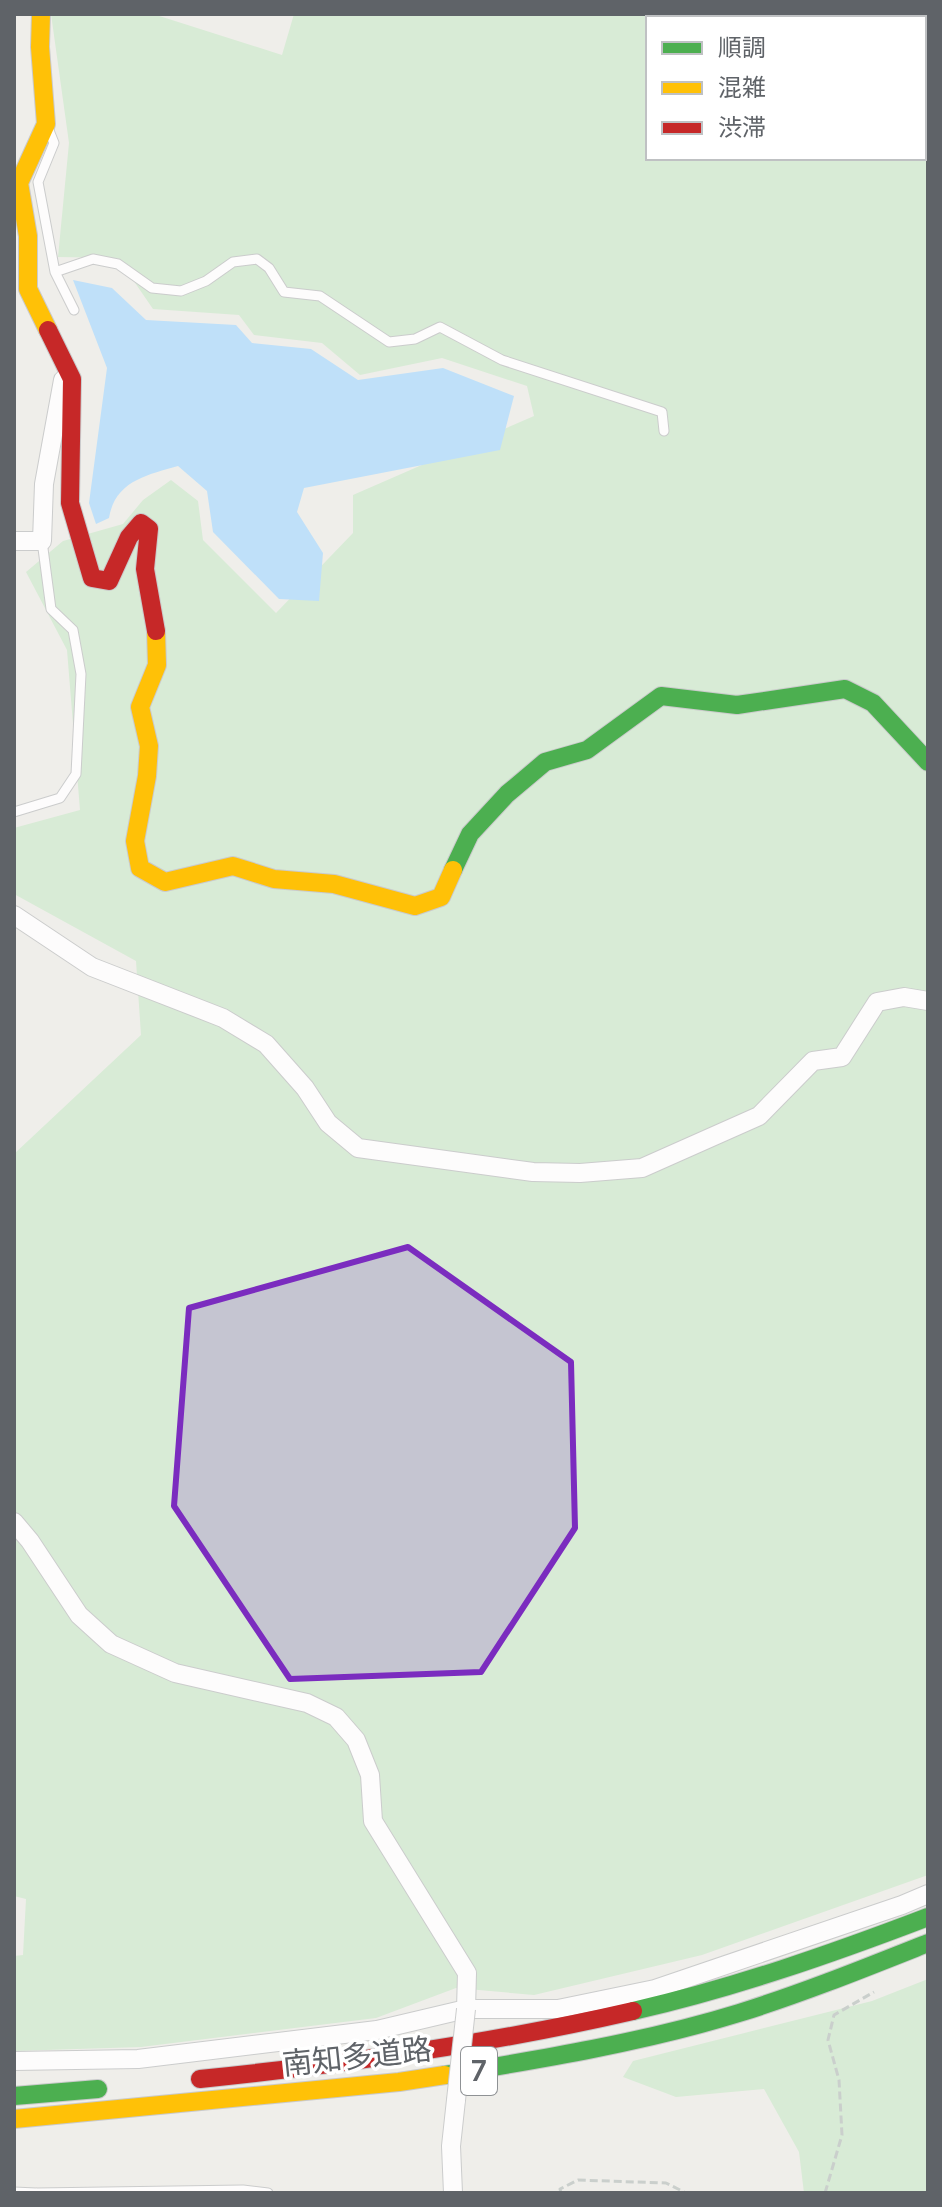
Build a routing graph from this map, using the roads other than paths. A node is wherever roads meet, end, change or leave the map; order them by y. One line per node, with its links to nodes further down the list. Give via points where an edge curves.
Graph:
1 (41, 14): 2 (main road)
2 (46, 124): 3 (lane, via 54,143 38,182); 5 (main road, via 19,183 28,236 28,289)
3 (55, 272): 4 (lane); 6 (lane, via 93,259 118,264 152,288 181,291 233,262 257,259 284,292 320,296 389,342 415,339 440,327 502,360 662,412)
4 (74, 310)
5 (58, 354): 8 (street, via 63,383 44,484); 9 (main road, via 72,379 70,503 92,578 109,581 129,537 141,523 149,529 145,569 157,665 140,707 149,746 135,841 140,868 165,882 233,866 274,879 334,884 415,906 441,897 470,834 507,794 545,762 587,750 661,696 737,705 845,689 873,703)
6 (664, 431)
7 (14, 541): 8 (street)
8 (42, 541): 10 (lane, via 51,609 73,630 81,674 76,774 60,798)
9 (928, 762)
10 (14, 812)
11 (14, 915): 12 (street, via 92,967 223,1018 266,1044 328,1123 358,1148 533,1172 642,1168 759,1116 813,1061 842,1057 877,1002 904,997)
12 (928, 1001)
13 (14, 1522): 17 (street, via 79,1615 111,1644 175,1673 307,1703 336,1717 356,1740 370,1775 373,1821 467,1973)
14 (928, 1894): 17 (street, via 655,1989 558,2009)
15 (928, 1917): 19 (main road, 南知多道路 / 7, via 791,1969 633,2014 396,2057)
16 (928, 1943): 22 (main road, 南知多道路 / 7, via 736,2014 557,2057 399,2082)
17 (466, 2009): 18 (street, via 377,2030 138,2059); 26 (street, bridge, via 451,2146)
18 (14, 2061)
19 (187, 2081)
20 (114, 2087): 21 (main road)
21 (14, 2096)
22 (14, 2119)
23 (14, 2192): 24 (lane)
24 (36, 2193): 25 (lane)
25 (268, 2193)
26 (453, 2193)

